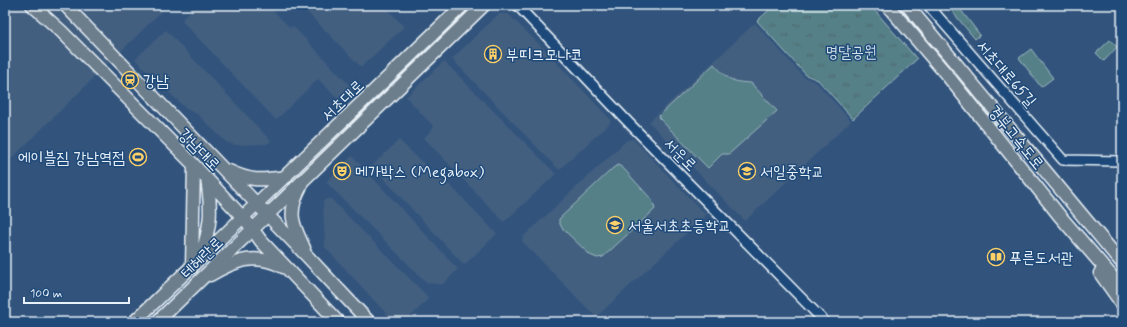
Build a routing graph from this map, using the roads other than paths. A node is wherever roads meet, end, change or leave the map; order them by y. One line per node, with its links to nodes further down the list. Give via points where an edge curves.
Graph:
1 (32, 5): 10 (main road, 강남대로)
2 (65, 5): 11 (main road, 강남대로)
3 (463, 5): 13 (main road, 서초대로)
4 (484, 5): 12 (main road, 서초대로)
5 (517, 5): 36 (street, 서운로)
6 (887, 5): 17 (main road, 경부고속도로, via 947,75)
7 (907, 5): 21 (main road, 경부고속도로)
8 (928, 5): 9 (street, 서초대로65길, via 1063,160)
9 (1122, 162)
10 (194, 165): 14 (main road, 강남대로); 26 (main road)
11 (222, 167): 13 (main road, via 239,176 257,180); 15 (main road, 강남대로)
12 (308, 175): 16 (main road, 서초대로); 23 (main road, via 292,209 294,223)
13 (286, 177): 15 (main road, 서초대로)
14 (206, 179): 18 (main road, 강남대로); 22 (main road, via 210,197 210,225)
15 (257, 204): 16 (main road, 강남대로); 18 (main road, 서초대로)
16 (267, 215): 19 (main road, 테헤란로); 23 (main road, 강남대로)
17 (1059, 215): 30 (main road, 경부고속도로); 31 (main road)
18 (242, 217): 19 (main road, 강남대로); 20 (main road, 테헤란로)
19 (252, 229): 27 (main road, 테헤란로); 28 (main road, 강남대로)
20 (223, 237): 22 (main road, 테헤란로); 27 (main road, via 230,236 232,243 211,263)
21 (1111, 250): 24 (main road); 25 (main road, 경부고속도로)
22 (201, 257): 26 (main road, 테헤란로)
23 (308, 257): 35 (main road, 강남대로)
24 (1122, 260)
25 (1122, 264)
26 (192, 267): 32 (main road, 테헤란로)
27 (211, 268): 29 (main road, 테헤란로)
28 (289, 270): 29 (main road, via 264,260 246,260 228,266); 34 (main road, 강남대로)
29 (194, 285): 33 (main road, 테헤란로)
30 (1122, 288)
31 (1122, 304)
32 (134, 322)
33 (157, 322)
34 (338, 322)
35 (369, 322)
36 (825, 322)

